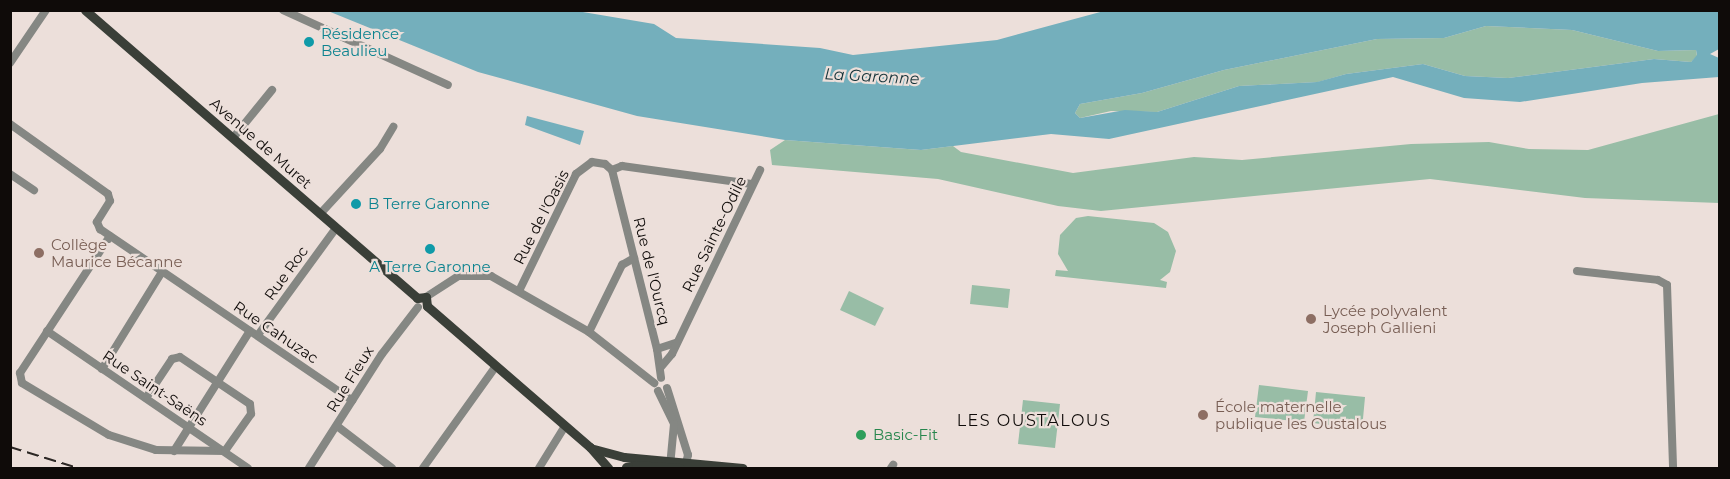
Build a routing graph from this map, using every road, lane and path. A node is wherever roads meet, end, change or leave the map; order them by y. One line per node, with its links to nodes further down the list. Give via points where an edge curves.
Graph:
1 (46, 10): 4 (street)
2 (85, 10): 9 (main road, Avenue de Muret)
3 (283, 10): 5 (street)
4 (11, 60)
5 (448, 85)
6 (272, 90): 9 (street)
7 (10, 124): 17 (street, via 108,194 110,201 97,222)
8 (393, 127): 15 (street, via 380,143 380,149)
9 (233, 138): 15 (main road, Avenue de Muret)
10 (612, 170): 13 (street, via 622,166); 18 (street, Rue de l'Ourcq); 23 (street, Rue de l'Oasis, via 592,162 576,174)
11 (760, 170): 13 (street, Rue Sainte-Odile)
12 (10, 174): 14 (street)
13 (752, 184): 28 (street, Rue Sainte-Odile)
14 (34, 190)
15 (323, 210): 16 (main road, Avenue de Muret)
16 (336, 228): 24 (main road, Avenue de Muret); 27 (street, Rue Roc)
17 (110, 236): 20 (street, Rue Cahuzac); 25 (street)
18 (634, 258): 19 (street, Rue de l'Ourcq); 22 (street, via 622,265)
19 (637, 270): 22 (street); 29 (street, Rue de l'Ourcq)
20 (162, 272): 27 (street, Rue Cahuzac); 32 (street)
21 (1577, 272): 56 (street, via 1658,280 1667,285)
22 (618, 275): 26 (street)
23 (520, 289): 24 (street, via 491,276 469,274 441,286); 26 (street)
24 (422, 302): 30 (main road, Avenue de Muret); 38 (street, Rue Fieux)
25 (47, 331): 32 (street, Rue Saint-Saëns); 43 (street, via 20,373 22,383 98,430 156,450)
26 (589, 332): 33 (street)
27 (254, 333): 34 (street, Rue Roc, via 224,368); 38 (street, Rue Cahuzac)
28 (676, 343): 29 (street); 31 (street, Rue Sainte-Odile)
29 (657, 349): 31 (street, Rue de l'Ourcq)
30 (496, 366): 40 (main road, Avenue de Muret); 52 (street)
31 (661, 367): 33 (street, Rue de l'Ourcq)
32 (102, 369): 37 (street, Rue Saint-Saëns)
33 (658, 381): 35 (street, via 666,382); 36 (street)
34 (220, 384): 37 (street, via 180,357 172,359); 41 (street, Rue Roc); 44 (street, via 251,409)
35 (667, 388): 36 (street); 47 (street)
36 (657, 391): 47 (street, via 668,408)
37 (146, 398): 41 (street, Rue Saint-Saëns)
38 (352, 400): 39 (street, Rue Fieux)
39 (337, 426): 50 (street, Rue Fieux); 51 (street)
40 (565, 426): 42 (main road, Avenue de Muret); 53 (street)
41 (190, 428): 43 (street, Rue Roc); 44 (street, Rue Saint-Saëns)
42 (590, 447): 45 (main road, Avenue de Muret); 48 (main road, Avenue de Muret)
43 (174, 451): 44 (street)
44 (225, 451): 49 (street, Rue Saint-Saëns)
45 (614, 454): 46 (main road, Avenue de Muret); 48 (main road)
46 (624, 457): 47 (main road, Avenue de Muret); 54 (main road)
47 (678, 465): 54 (main road); 55 (main road)
48 (607, 467)
49 (248, 468)
50 (309, 468)
51 (392, 468)
52 (423, 468)
53 (539, 468)
54 (626, 468)
55 (742, 468)
56 (1673, 468)

